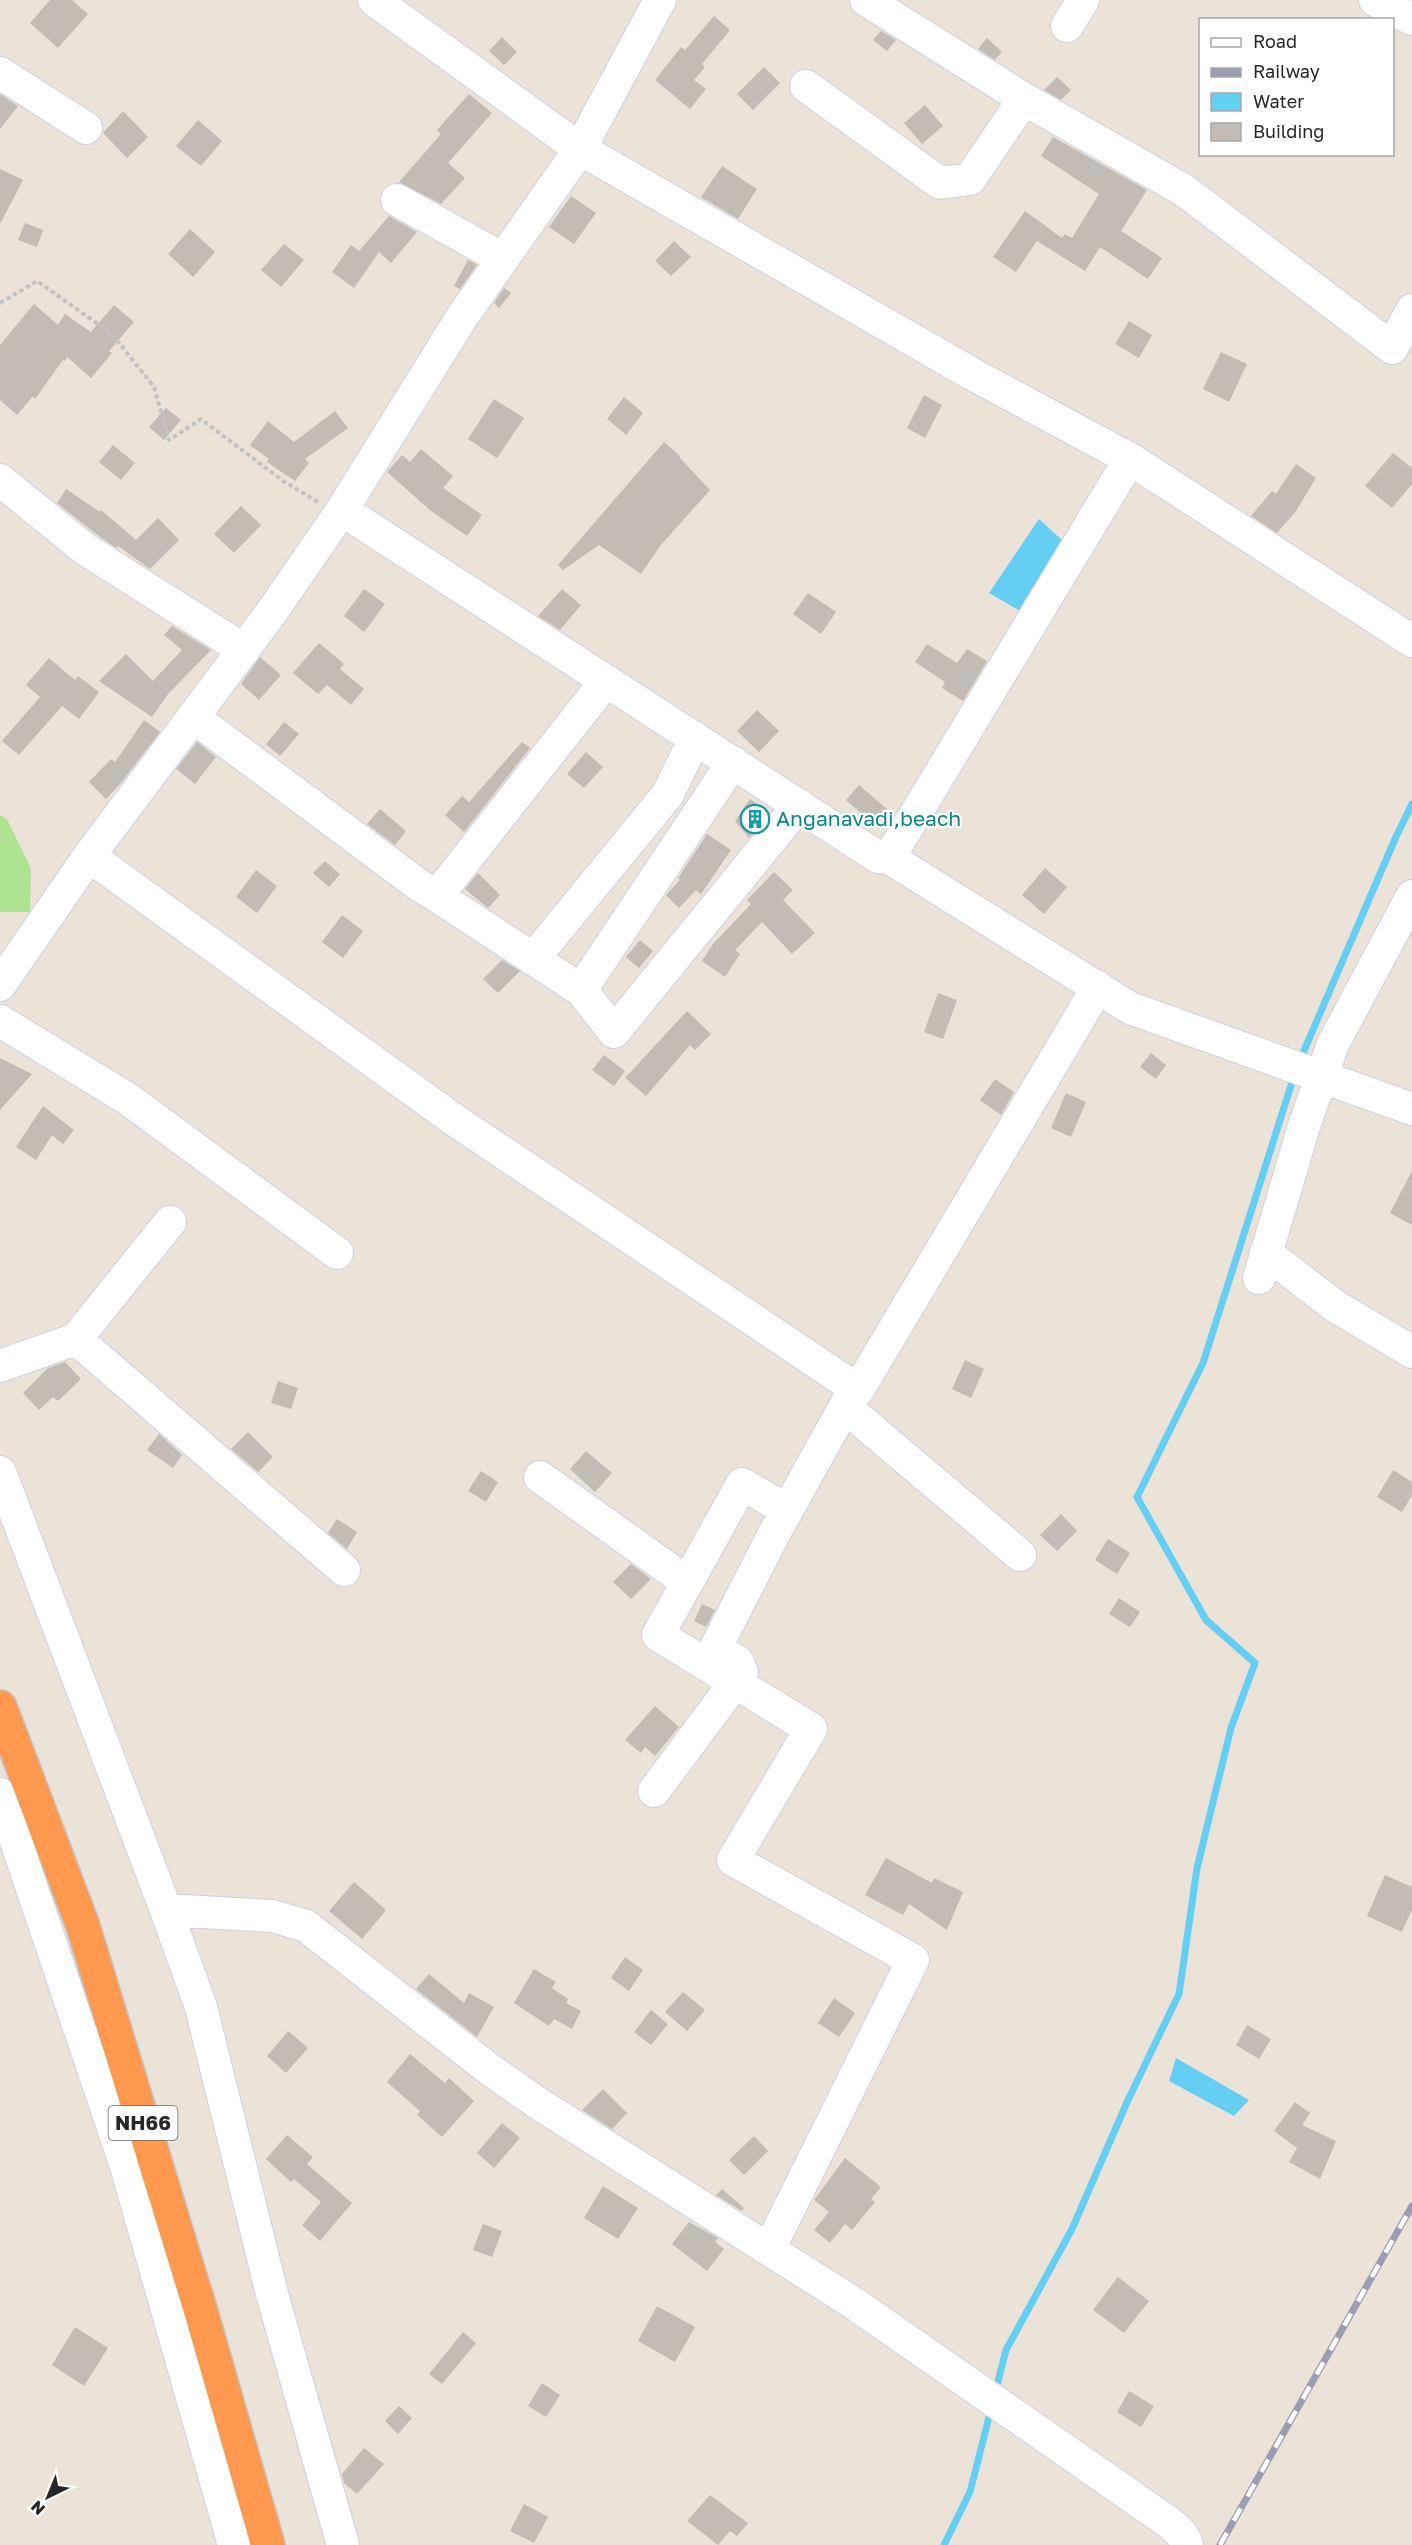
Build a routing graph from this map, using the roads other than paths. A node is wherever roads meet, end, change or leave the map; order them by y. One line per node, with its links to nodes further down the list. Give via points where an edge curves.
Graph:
1 (374, 0): 12 (street)
2 (660, 0): 12 (street)
3 (866, 0): 10 (street)
4 (1083, 0): 7 (street)
5 (1375, 0): 6 (street)
6 (1412, 20)
7 (1067, 26)
8 (0, 73): 11 (street)
9 (806, 86): 10 (street, via 940,183 970,179)
10 (1024, 99): 15 (street, via 1185,191 1392,348)
11 (86, 128)
12 (580, 149): 14 (street); 16 (street, via 974,375)
13 (397, 200): 14 (street)
14 (502, 259): 18 (street, via 462,316)
15 (1412, 310)
16 (1130, 459): 19 (street); 27 (street, via 951,760 892,853)
17 (0, 480): 20 (street, via 85,549)
18 (342, 510): 20 (street); 21 (street)
19 (1412, 640)
20 (244, 650): 22 (street)
21 (606, 681): 23 (street); 28 (street)
22 (193, 717): 26 (street); 28 (street)
23 (695, 738): 24 (street); 30 (street, via 668,794)
24 (733, 762): 25 (street); 33 (street)
25 (799, 805): 27 (street, via 879,857); 33 (street, via 614,1032)
26 (89, 856): 31 (street); 42 (street, via 453,1119)
27 (886, 856): 32 (street)
28 (437, 896): 30 (street)
29 (1412, 896): 35 (street, via 1333,1044)
30 (533, 959): 33 (street)
31 (0, 986)
32 (1098, 987): 35 (street, via 1130,1008); 42 (street)
33 (581, 990)
34 (0, 1021): 38 (street, via 128,1099)
35 (1322, 1076): 36 (street); 40 (street, via 1263,1265)
36 (1412, 1109)
37 (170, 1222): 39 (street)
38 (337, 1253)
39 (76, 1339): 41 (street); 47 (street)
40 (1412, 1352)
41 (0, 1366)
42 (852, 1398): 45 (street); 46 (street)
43 (0, 1472): 53 (street)
44 (540, 1477): 48 (street)
45 (787, 1510): 48 (street, via 742,1484); 49 (street, via 715,1650 741,1666 742,1672)
46 (1020, 1555)
47 (344, 1570)
48 (687, 1582): 49 (street, via 658,1635)
49 (734, 1684): 51 (street); 54 (street, via 811,1730 733,1860 913,1960)
50 (0, 1707): 56 (highway, NH66, via 83,1926)
51 (654, 1791)
52 (0, 1794): 55 (street, via 126,2166)
53 (166, 1910): 54 (street, via 273,1916 306,1926 539,2104); 57 (street, via 201,2007 272,2294)
54 (769, 2249): 58 (street, via 852,2302 1173,2526)
55 (234, 2545)
56 (268, 2545)
57 (343, 2545)
58 (1187, 2545)

